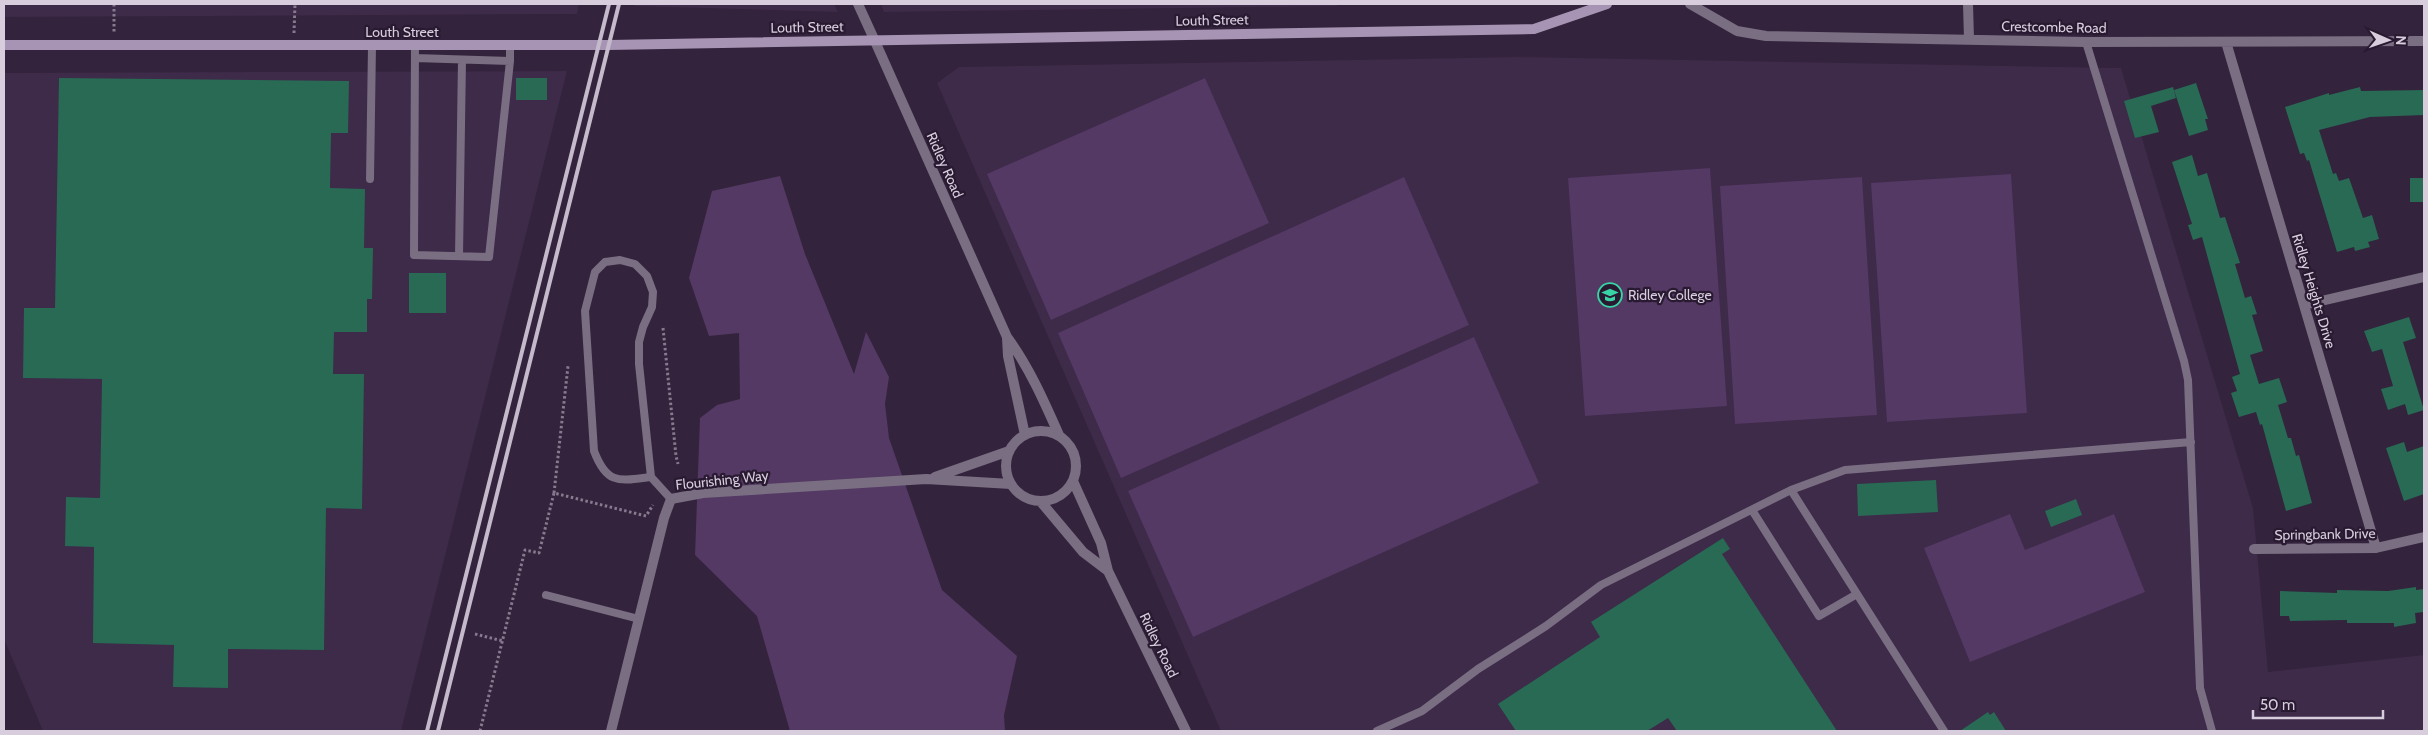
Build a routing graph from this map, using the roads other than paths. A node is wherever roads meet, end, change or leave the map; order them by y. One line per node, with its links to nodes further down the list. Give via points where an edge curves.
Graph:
1 (858, 4): 5 (street, Ridley Road)
2 (1607, 4): 5 (main road, Louth Street, via 1534,29)
3 (1690, 4): 6 (street, Crestcombe Road, via 1737,32 1766,36)
4 (1968, 4): 6 (street)
5 (874, 39): 12 (main road, Louth Street); 21 (street, Ridley Road)
6 (1969, 39): 8 (street, Crestcombe Road)
7 (2424, 41): 9 (street, Crestcombe Road)
8 (2086, 42): 9 (street, Crestcombe Road); 24 (lane, via 2184,361)
9 (2226, 42): 20 (street, Ridley Heights Drive)
10 (4, 44): 13 (main road, Louth Street)
11 (415, 45): 12 (main road, Louth Street); 13 (main road, Louth Street); 14 (lane)
12 (510, 45): 16 (lane)
13 (372, 46): 17 (lane)
14 (415, 58): 15 (lane); 18 (lane, via 414,255)
15 (462, 60): 16 (lane); 18 (lane)
16 (510, 61): 18 (lane, via 489,257)
17 (370, 179)
18 (459, 256)
19 (2424, 277): 20 (street)
20 (2304, 305): 35 (street, Ridley Heights Drive)
21 (1007, 337): 22 (street, Ridley Road); 23 (street, Ridley Road, via 1039,391)
22 (1025, 435): 23 (street, via 1041,432); 25 (street)
23 (1059, 435): 28 (street, via 1076,461)
24 (2190, 442): 30 (lane, via 1844,470); 45 (lane, via 2200,688)
25 (1009, 451): 27 (street, Flourishing Way); 29 (street, via 1006,473)
26 (651, 477): 26 (lane, via 639,342 652,308 653,292 647,276 635,264 620,260 605,262 595,272 584,312 594,451 600,467 609,477 620,481); 31 (lane)
27 (926, 480): 29 (street, Flourishing Way); 31 (street, Flourishing Way, via 703,493)
28 (1073, 481): 32 (street, via 1063,494); 37 (street, Ridley Road, via 1101,543)
29 (1011, 484): 32 (street, via 1024,497)
30 (1792, 490): 33 (lane); 38 (lane)
31 (671, 499): 40 (street, Flourishing Way)
32 (1041, 502): 37 (street, Ridley Road, via 1084,552)
33 (1752, 510): 38 (lane, via 1819,616); 43 (lane, via 1601,586 1422,711)
34 (2424, 537): 35 (street, Springbank Drive)
35 (2376, 548): 36 (street, Springbank Drive)
36 (2254, 549)
37 (1108, 571): 42 (street, Ridley Road)
38 (1857, 594): 44 (lane)
39 (546, 595): 40 (lane)
40 (638, 619): 41 (street, Flourishing Way)
41 (611, 731)
42 (1186, 731)
43 (1377, 731)
44 (1944, 731)
45 (2212, 731)

